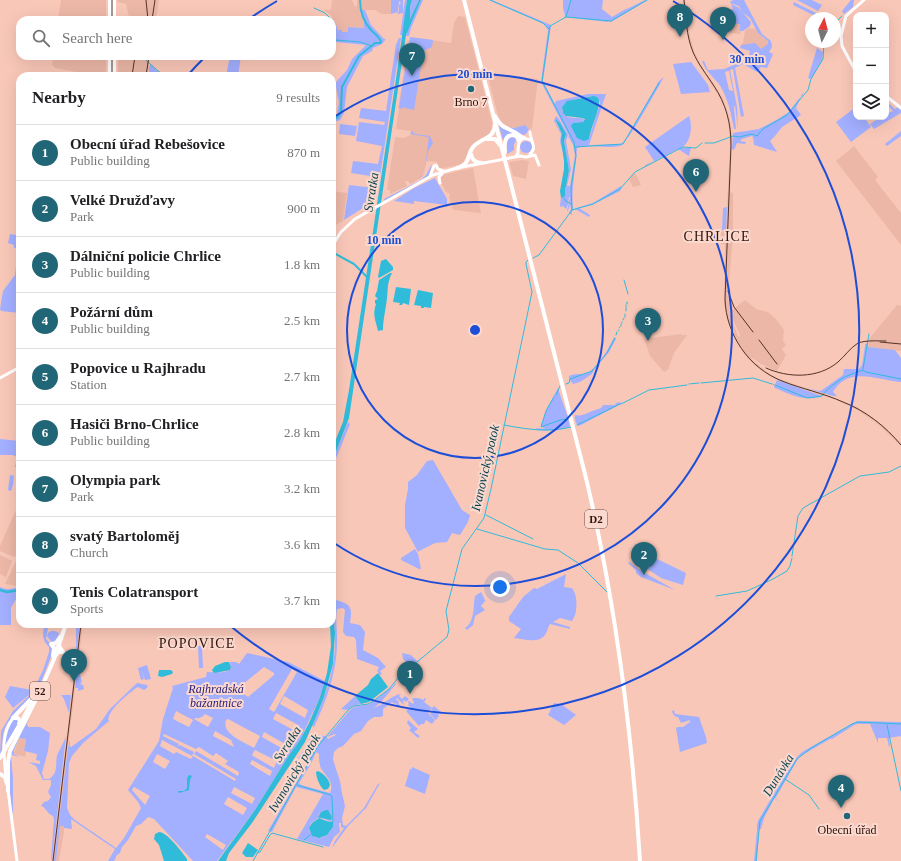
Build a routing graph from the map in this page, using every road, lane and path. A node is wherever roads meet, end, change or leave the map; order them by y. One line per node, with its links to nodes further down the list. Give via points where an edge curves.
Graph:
1 (110, 0): 5 (highway)
2 (114, 0): 6 (highway)
3 (465, 0): 14 (highway, D2)
4 (864, 0): 9 (main road, via 846,16 841,35 841,43)
5 (110, 16)
6 (114, 16)
7 (110, 60): 10 (highway)
8 (114, 60): 11 (highway)
9 (853, 66)
10 (110, 72)
11 (114, 72)
12 (889, 98): 13 (main road)
13 (901, 108)
14 (495, 118): 16 (highway, via 502,126); 20 (highway, via 492,134); 22 (highway, D2); 24 (highway, D2)
15 (530, 134): 16 (main road, via 525,137); 17 (main road); 18 (main road)
16 (519, 135): 17 (highway)
17 (525, 138): 18 (main road); 19 (main road)
18 (531, 140): 23 (main road, via 534,151 529,155)
19 (519, 142): 21 (main road); 24 (highway, via 516,136 508,136 504,144)
20 (472, 148): 27 (highway); 29 (highway, via 468,161)
21 (518, 148): 23 (main road); 24 (main road, via 518,153)
22 (502, 149): 25 (highway, via 496,140 487,139 475,147); 49 (highway, D2, via 586,478 606,568 631,740)
23 (523, 155): 24 (main road)
24 (511, 156): 26 (main road); 28 (main road, via 534,155); 49 (highway, D2, via 588,476 614,603 634,746)
25 (472, 157): 26 (highway); 27 (highway)
26 (482, 163): 27 (main road)
27 (472, 165): 29 (main road)
28 (539, 165)
29 (457, 168): 30 (main road)
30 (447, 170): 31 (main road); 31 (main road, via 438,170 435,165); 32 (main road, via 439,176)
31 (429, 177): 33 (main road, via 349,224)
32 (440, 183)
33 (336, 239)
34 (16, 369): 35 (main road)
35 (0, 378)
36 (64, 628): 37 (highway, 52)
37 (61, 638): 38 (highway, 52); 38 (highway, via 51,644 54,648)
38 (53, 658): 39 (highway, 52); 41 (highway, 52)
39 (40, 686): 40 (highway); 42 (highway)
40 (13, 718): 42 (highway, via 20,720); 44 (main road, via 4,732)
41 (24, 722): 44 (highway); 47 (highway, via 9,754)
42 (18, 729): 43 (highway)
43 (0, 758)
44 (2, 762): 46 (main road)
45 (0, 774): 46 (highway, via 5,777)
46 (7, 784): 47 (main road)
47 (8, 791): 48 (main road)
48 (17, 861)
49 (641, 861)

